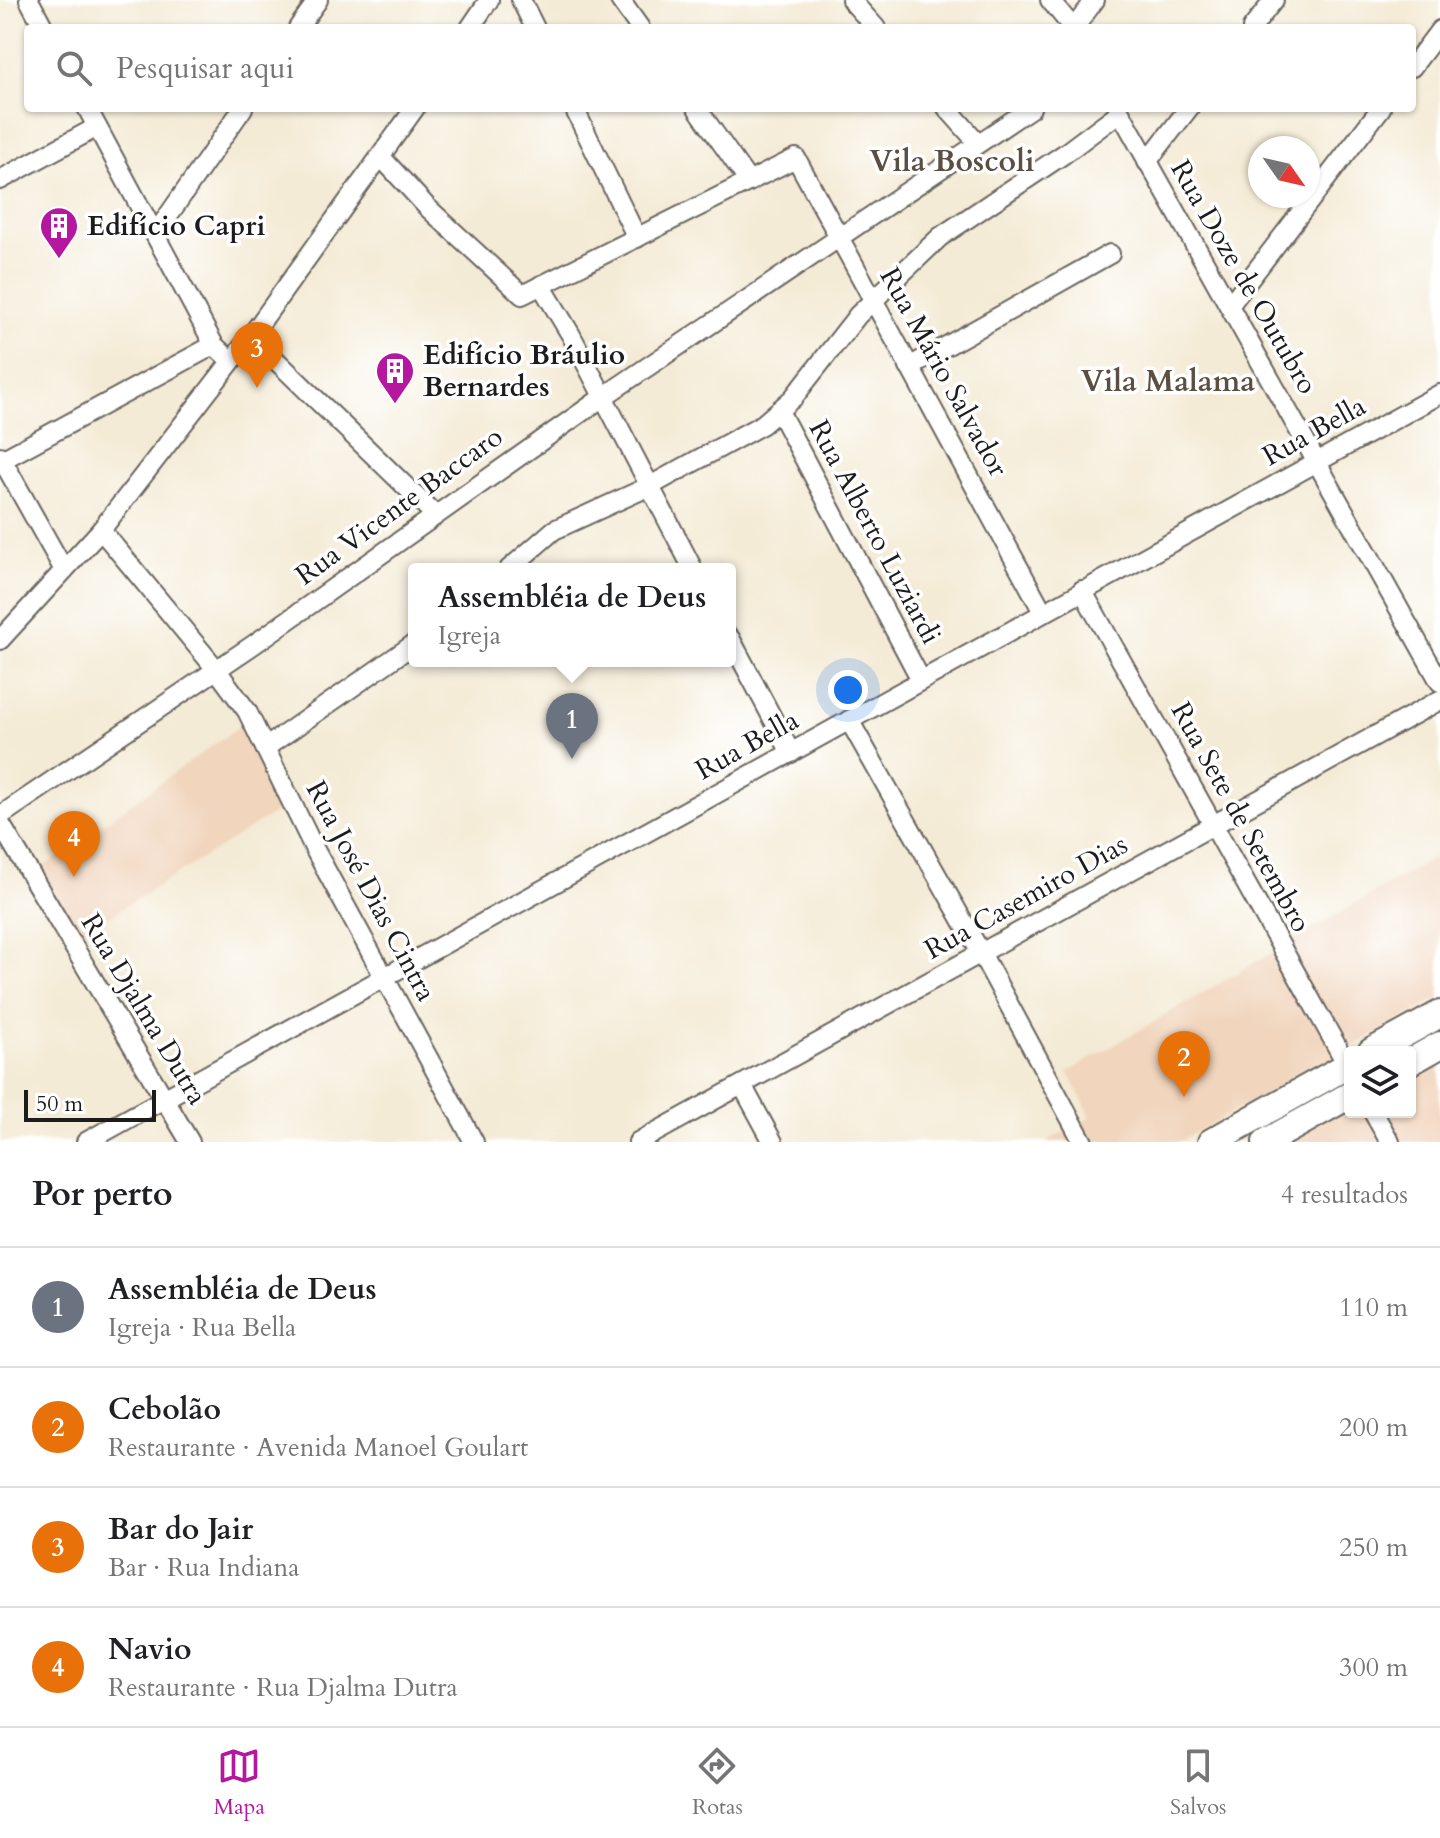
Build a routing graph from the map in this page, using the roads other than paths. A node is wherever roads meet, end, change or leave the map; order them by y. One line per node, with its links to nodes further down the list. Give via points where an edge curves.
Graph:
1 (29, 0): 10 (street)
2 (318, 0): 11 (street)
3 (489, 0): 12 (street)
4 (521, 0): 13 (street)
5 (620, 0): 14 (street)
6 (851, 0): 15 (street)
7 (1050, 0): 16 (street)
8 (1095, 0): 17 (street)
9 (1274, 0): 18 (street)
10 (42, 24)
11 (301, 24)
12 (473, 24)
13 (533, 24)
14 (637, 24)
15 (872, 24)
16 (1071, 24)
17 (1077, 24)
18 (1255, 24)
19 (1440, 30): 20 (street)
20 (1416, 62)
21 (89, 112): 32 (street)
22 (240, 112): 38 (street)
23 (412, 112): 34 (street)
24 (576, 112): 39 (street)
25 (700, 112): 37 (street)
26 (951, 112): 33 (street)
27 (1025, 112): 33 (street, Rua Vicente Baccaro)
28 (1116, 112): 43 (street, via 1064,154 955,224)
29 (1120, 112): 35 (street, Rua Doze de Outubro)
30 (1186, 112): 35 (street)
31 (1378, 112): 44 (street)
32 (97, 127): 36 (street); 38 (street)
33 (978, 143): 40 (street, Rua Vicente Baccaro)
34 (381, 157): 42 (street, via 522,295); 45 (street)
35 (1147, 162): 44 (street, Rua Doze de Outubro)
36 (0, 180)
37 (749, 182): 39 (street); 40 (street, Rua Mário Salvador, via 796,158)
38 (156, 233): 46 (street)
39 (637, 238): 42 (street)
40 (839, 238): 43 (street, Rua Mário Salvador); 50 (street, Rua Vicente Baccaro)
41 (1110, 254): 48 (street)
42 (541, 285): 50 (street)
43 (873, 301): 48 (street, Rua Mário Salvador); 51 (street)
44 (1229, 306): 53 (street, Rua Doze de Outubro)
45 (251, 336): 47 (street); 55 (street)
46 (214, 345): 47 (street); 52 (street)
47 (231, 361): 56 (street)
48 (909, 367): 61 (street, Rua Mário Salvador)
49 (1440, 394): 53 (street, Rua Bella)
50 (603, 397): 54 (street); 55 (street, Rua Vicente Baccaro)
51 (779, 411): 54 (street); 66 (street, Rua Alberto Luziardi)
52 (1, 459): 59 (street)
53 (1317, 462): 60 (street, Rua Bella); 67 (street, Rua Doze de Outubro)
54 (650, 486): 57 (street, via 554,530); 58 (street)
55 (435, 515): 65 (street, Rua Vicente Baccaro)
56 (101, 530): 59 (street); 65 (street, Rua José Dias Cintra)
57 (516, 563)
58 (690, 563)
59 (64, 570): 62 (street)
60 (1082, 590): 61 (street, Rua Bella); 74 (street, Rua Sete de Setembro)
61 (1043, 612): 66 (street, Rua Bella)
62 (0, 640)
63 (408, 648): 70 (street)
64 (736, 649): 71 (street)
65 (216, 669): 70 (street, Rua José Dias Cintra, via 247,711); 72 (street, Rua Vicente Baccaro)
66 (921, 680): 69 (street, Rua Bella)
67 (1440, 682)
68 (1440, 700): 74 (street, Rua Casemiro Dias)
69 (849, 720): 71 (street, Rua Bella); 75 (street)
70 (265, 748): 76 (street, Rua José Dias Cintra)
71 (791, 753): 76 (street, Rua Bella)
72 (0, 816)
73 (0, 823): 84 (street, Rua Djalma Dutra)
74 (1213, 825): 75 (street, Rua Casemiro Dias); 80 (street, Rua Sete de Setembro)
75 (981, 953): 83 (street, Rua Casemiro Dias); 92 (street)
76 (384, 977): 84 (street, Rua Bella); 89 (street, Rua José Dias Cintra)
77 (1440, 1014): 79 (main road)
78 (1440, 1045): 81 (main road)
79 (1382, 1046)
80 (1344, 1057)
81 (1416, 1059)
82 (1344, 1069): 93 (main road)
83 (742, 1085): 90 (street, Rua Casemiro Dias); 91 (street)
84 (165, 1098): 87 (street, Rua Bella); 88 (street, Rua Djalma Dutra)
85 (1344, 1098): 94 (main road)
86 (1376, 1118): 95 (street)
87 (86, 1142)
88 (190, 1142)
89 (474, 1142)
90 (638, 1142)
91 (773, 1142)
92 (1083, 1142)
93 (1211, 1142)
94 (1266, 1142)
95 (1390, 1142)

